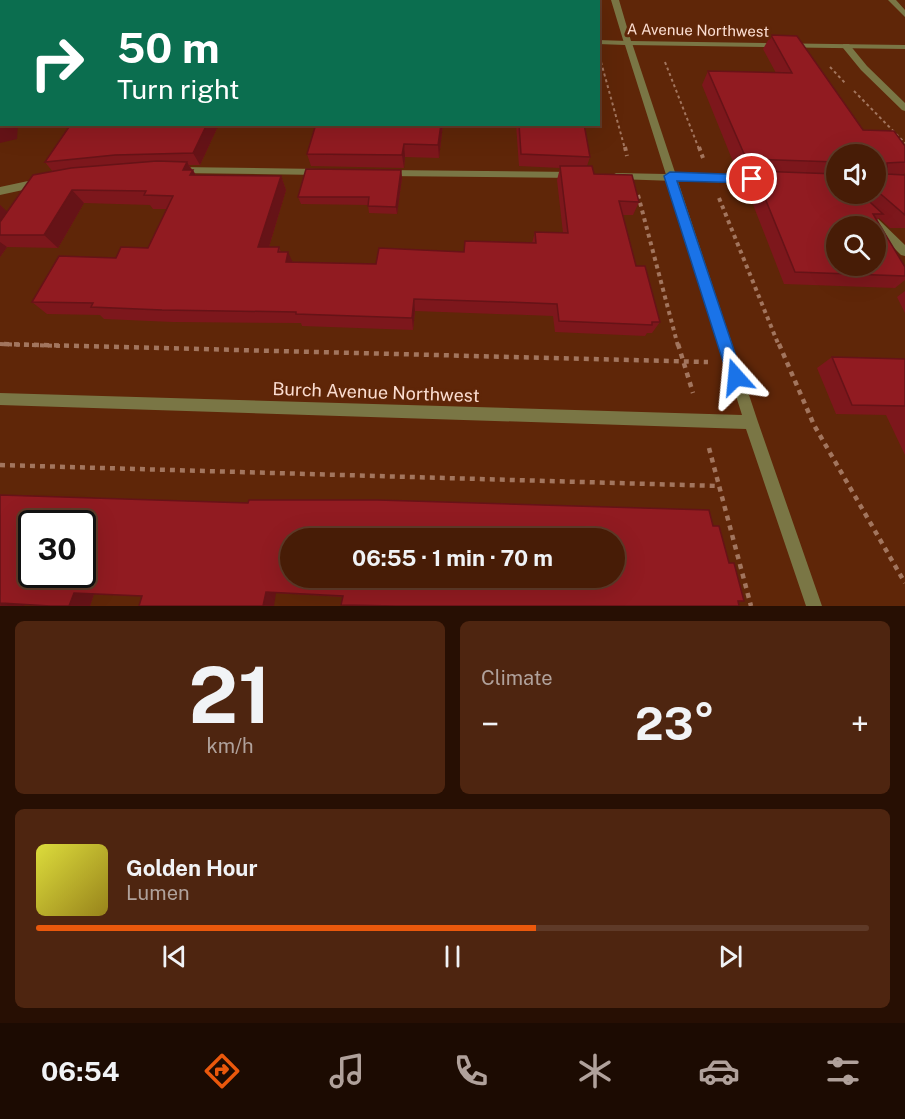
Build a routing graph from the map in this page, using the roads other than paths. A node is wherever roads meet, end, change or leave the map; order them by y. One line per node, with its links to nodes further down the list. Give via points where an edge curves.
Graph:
1 (615, 0): 5 (street)
2 (891, 0): 3 (street)
3 (905, 15)
4 (600, 42): 5 (street, A Avenue Northwest)
5 (628, 43): 6 (street, A Avenue Northwest); 14 (street)
6 (846, 46): 7 (street, A Avenue Northwest); 8 (street)
7 (905, 47)
8 (905, 108)
9 (166, 170): 10 (street)
10 (333, 172)
11 (369, 173): 12 (street)
12 (585, 175)
13 (609, 176): 14 (street)
14 (670, 176): 16 (street); 21 (street)
15 (55, 179): 17 (street)
16 (777, 180)
17 (0, 191)
18 (860, 208): 19 (street)
19 (905, 252)
20 (0, 399): 21 (street, Burch Avenue Northwest)
21 (751, 422): 22 (street)
22 (814, 606)

